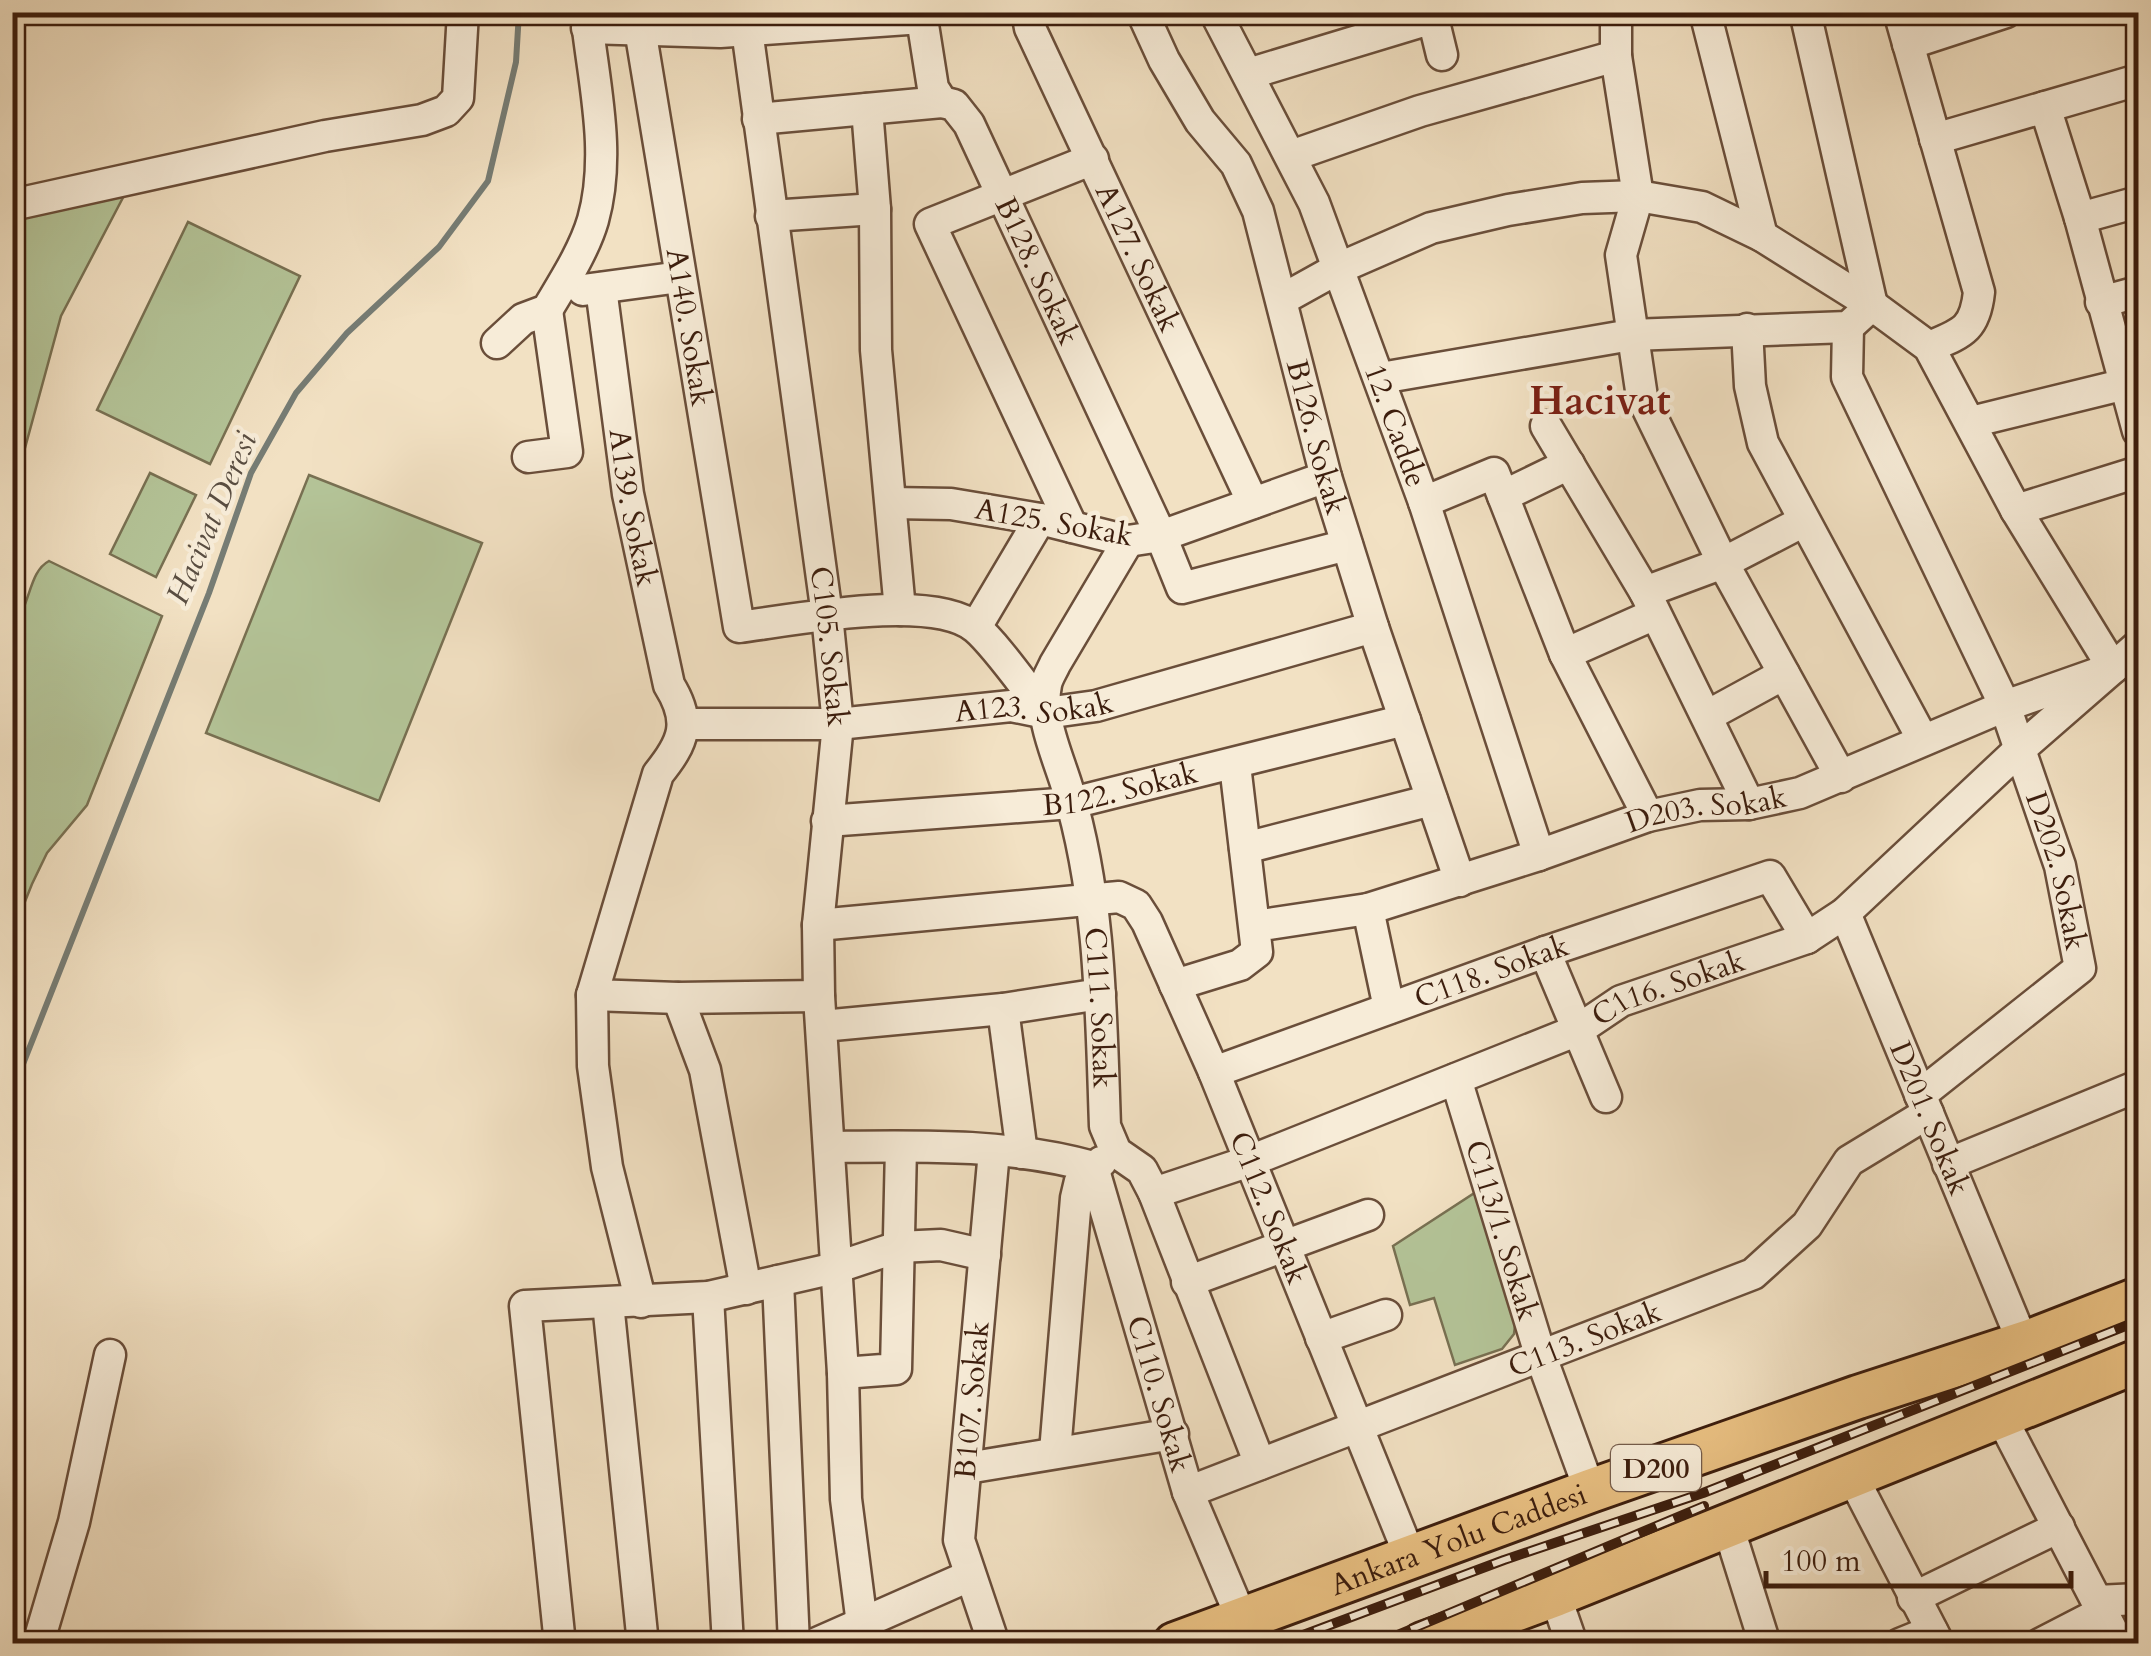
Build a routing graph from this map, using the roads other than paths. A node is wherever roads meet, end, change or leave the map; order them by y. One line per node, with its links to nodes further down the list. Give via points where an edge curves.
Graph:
1 (464, 12): 29 (street, via 458,98 446,112)
2 (1027, 12): 25 (street, A127. Sokak)
3 (1142, 12): 38 (street, B126. Sokak, via 1200,121 1236,164 1258,210)
4 (1215, 12): 17 (street, 12. Cadde)
5 (1616, 12): 16 (street)
6 (1705, 12): 33 (street)
7 (1806, 12): 41 (street)
8 (1899, 12): 14 (street)
9 (2006, 12): 14 (street)
10 (922, 15): 12 (street); 19 (street, B128. Sokak, via 933,88)
11 (587, 20): 13 (street); 39 (street, via 601,129 600,183 592,224)
12 (728, 25): 13 (street); 22 (street, C105. Sokak)
13 (640, 29): 35 (street, A140. Sokak)
14 (1908, 44): 23 (street)
15 (1442, 56): 17 (street, via 1433,18)
16 (1616, 56): 24 (street, via 1420,111); 26 (street)
17 (1248, 74): 24 (street, 12. Cadde)
18 (2138, 80): 20 (street)
19 (942, 102): 21 (street); 27 (street, B128. Sokak, via 963,113)
20 (2045, 106): 23 (street); 32 (street)
21 (868, 109): 22 (street); 30 (street)
22 (758, 119): 31 (street, C105. Sokak)
23 (1935, 140): 46 (street, via 1979,292 1977,313 1964,333)
24 (1292, 156): 34 (street, 12. Cadde)
25 (1093, 159): 27 (street); 59 (street, A127. Sokak)
26 (1638, 196): 33 (street, via 1702,207); 34 (street, via 1582,198 1431,228); 44 (street, via 1621,255)
27 (1002, 197): 63 (street, via 930,224); 64 (street, B128. Sokak)
28 (2138, 202): 32 (street)
29 (12, 205)
30 (874, 208): 31 (street); 58 (street, via 876,350)
31 (771, 216): 70 (street, C105. Sokak)
32 (2080, 218): 40 (street)
33 (1762, 236): 41 (street)
34 (1337, 270): 38 (street); 47 (street, 12. Cadde)
35 (680, 278): 36 (street); 70 (street, A140. Sokak, via 739,627)
36 (601, 288): 39 (street); 81 (street, A139. Sokak, via 628,494)
37 (2138, 292): 40 (street)
38 (1283, 298): 55 (street, B126. Sokak)
39 (552, 301): 45 (street); 52 (street, via 567,452)
40 (2101, 302): 48 (street)
41 (1872, 305): 42 (street); 46 (street)
42 (1848, 327): 43 (street); 77 (street, via 1847,377)
43 (1747, 329): 44 (street); 62 (street, via 1763,443)
44 (1631, 335): 47 (street); 67 (street, via 1642,397)
45 (497, 343)
46 (1929, 347): 49 (street)
47 (1381, 378): 57 (street, 12. Cadde)
48 (2131, 383): 49 (street); 51 (street)
49 (1971, 422): 60 (street)
50 (1546, 426): 53 (street)
51 (2138, 431)
52 (528, 458)
53 (1569, 464): 56 (street); 68 (street)
54 (2138, 472): 60 (street)
55 (1326, 476): 59 (street, A125. Sokak); 66 (street, B126. Sokak)
56 (1503, 496): 57 (street, via 1494,473); 74 (street)
57 (1424, 502): 93 (street, 12. Cadde)
58 (891, 503): 61 (street, A125. Sokak, via 951,504); 69 (street)
59 (1253, 504): 64 (street, A125. Sokak)
60 (2016, 510): 75 (street)
61 (1040, 519): 63 (street, A125. Sokak); 72 (street)
62 (1804, 521): 67 (street); 83 (street)
63 (1072, 528): 65 (street, A125. Sokak)
64 (1162, 536): 65 (street, A125. Sokak); 66 (street, B128. Sokak, via 1182,588)
65 (1128, 542): 78 (street, C111. Sokak, via 1055,664)
66 (1347, 545): 71 (street, B126. Sokak)
67 (1722, 563): 68 (street); 76 (street)
68 (1650, 603): 74 (street); 79 (street)
69 (900, 610): 70 (street); 72 (street, via 945,613)
70 (828, 615): 82 (street, C105. Sokak)
71 (1373, 627): 78 (street, A123. Sokak, via 1096,706); 80 (street, B126. Sokak)
72 (976, 628): 78 (street)
73 (2138, 646): 75 (street, D203. Sokak)
74 (1565, 654): 90 (street)
75 (2113, 668): 77 (street, D203. Sokak); 84 (street, C116. Sokak)
76 (1784, 674): 79 (street); 86 (street)
77 (2005, 706): 83 (street, D203. Sokak); 84 (street)
78 (1046, 713): 82 (street, A123. Sokak, via 1010,706); 88 (street, C111. Sokak)
79 (1707, 716): 89 (street)
80 (1405, 720): 85 (street, B122. Sokak); 87 (street, B126. Sokak)
81 (683, 724): 82 (street, A123. Sokak); 104 (street, via 678,750 658,774)
82 (838, 724): 91 (street, C105. Sokak)
83 (1923, 740): 86 (street, D203. Sokak)
84 (2020, 750): 97 (street, C116. Sokak); 114 (street, D202. Sokak, via 2060,866 2080,968)
85 (1235, 765): 88 (street, B122. Sokak); 92 (street)
86 (1841, 777): 89 (street, D203. Sokak)
87 (1432, 800): 92 (street); 94 (street, B126. Sokak)
88 (1072, 803): 91 (street, B122. Sokak); 95 (street, C111. Sokak)
89 (1749, 804): 90 (street, D203. Sokak)
90 (1648, 816): 93 (street, D203. Sokak)
91 (828, 821): 98 (street, C105. Sokak)
92 (1245, 848): 99 (street)
93 (1539, 855): 94 (street, D203. Sokak)
94 (1460, 881): 96 (street, D203. Sokak)
95 (1091, 899): 98 (street); 102 (street, C112. Sokak, via 1119,896 1136,906); 103 (street, C111. Sokak)
96 (1368, 909): 99 (street, D203. Sokak); 106 (street)
97 (1845, 913): 100 (street, C116. Sokak); 114 (street, D201. Sokak)
98 (818, 925): 108 (street, C105. Sokak)
99 (1255, 926): 102 (street, via 1257,952 1240,965)
100 (1807, 938): 101 (street, C118. Sokak, via 1770,876); 109 (street, C116. Sokak, via 1621,1001)
101 (1544, 952): 106 (street, C118. Sokak); 109 (street)
102 (1175, 985): 110 (street, C112. Sokak)
103 (1100, 994): 107 (street); 118 (street, C111. Sokak)
104 (592, 995): 105 (street); 133 (street, via 593,1066 607,1166)
105 (678, 998): 108 (street); 130 (street, via 706,1070)
106 (1390, 1008): 110 (street, C118. Sokak)
107 (1003, 1009): 108 (street); 117 (street, B107. Sokak)
108 (821, 1011): 116 (street, C105. Sokak)
109 (1578, 1030): 111 (street, C116. Sokak); 113 (street)
110 (1214, 1072): 119 (street, C112. Sokak)
111 (1456, 1079): 119 (street, C116. Sokak); 138 (street, C113/1. Sokak)
112 (2138, 1086): 120 (street)
113 (1606, 1097)
114 (1924, 1104): 120 (street, D201. Sokak); 138 (street, C113. Sokak, via 1849,1161 1806,1225 1753,1274)
115 (901, 1146): 116 (street); 117 (street); 124 (street)
116 (829, 1147): 126 (street, C105. Sokak)
117 (1008, 1152): 118 (street); 125 (street, B107. Sokak)
118 (1105, 1160): 121 (street, via 1142,1170); 145 (street, C110. Sokak); 146 (street, via 1080,1181 1076,1198)
119 (1250, 1161): 121 (street, C116. Sokak); 123 (street, C112. Sokak)
120 (1948, 1164): 136 (street, D201. Sokak)
121 (1154, 1193): 129 (street)
122 (1368, 1215): 123 (street)
123 (1285, 1247): 129 (street); 137 (street, C112. Sokak)
124 (898, 1248): 125 (street, via 941,1245); 126 (street); 141 (street, via 896,1370)
125 (985, 1256): 148 (street, B107. Sokak)
126 (835, 1268): 128 (street); 141 (street, C105. Sokak)
127 (2138, 1272): 136 (highway)
128 (778, 1282): 130 (street); 168 (street)
129 (1187, 1282): 147 (street)
130 (746, 1289): 131 (street)
131 (708, 1297): 133 (street); 167 (street)
132 (2138, 1299): 142 (highway, Ankara Yolu Caddesi / D200)
133 (641, 1302): 134 (street)
134 (608, 1303): 165 (street, via 525,1306); 166 (street)
135 (1386, 1315): 137 (street)
136 (2016, 1326): 142 (highway)
137 (1321, 1338): 144 (street, C112. Sokak)
138 (1540, 1354): 144 (street, C113. Sokak); 150 (street, C113/1. Sokak)
139 (110, 1355): 164 (street, via 74,1522)
140 (2138, 1360): 143 (highway, D200)
141 (843, 1373): 161 (street, C105. Sokak, via 846,1499)
142 (1858, 1397): 150 (highway, Ankara Yolu Caddesi / D200)
143 (2000, 1415): 149 (highway, D200); 153 (street)
144 (1355, 1426): 147 (street, C113. Sokak); 154 (street, C112. Sokak)
145 (1173, 1434): 146 (street); 151 (street, C110. Sokak)
146 (1055, 1452): 148 (street)
147 (1260, 1464): 151 (street, C113. Sokak)
148 (967, 1468): 155 (street, B107. Sokak, via 959,1540)
149 (1852, 1476): 152 (highway, D200); 157 (street)
150 (1590, 1490): 154 (highway, Ankara Yolu Caddesi / D200)
151 (1188, 1492): 160 (street, C110. Sokak)
152 (1728, 1526): 156 (highway, D200); 174 (street)
153 (2058, 1527): 157 (street); 159 (street)
154 (1411, 1558): 160 (highway, Ankara Yolu Caddesi / D200)
155 (969, 1576): 161 (street); 170 (street, B107. Sokak)
156 (1554, 1595): 162 (highway, D200); 173 (street)
157 (1913, 1598): 163 (street)
158 (2138, 1599): 159 (street)
159 (2100, 1606): 176 (street); 177 (street)
160 (1241, 1618): 171 (highway, Ankara Yolu Caddesi / D200)
161 (862, 1624): 169 (street)
162 (1485, 1633): 172 (highway, D200)
163 (1936, 1637): 175 (street)
164 (38, 1644)
165 (560, 1644)
166 (642, 1644)
167 (728, 1644)
168 (794, 1644)
169 (816, 1644)
170 (994, 1644)
171 (1175, 1644)
172 (1423, 1644)
173 (1572, 1644)
174 (1765, 1644)
175 (1900, 1644)
176 (2040, 1644)
177 (2120, 1644)

